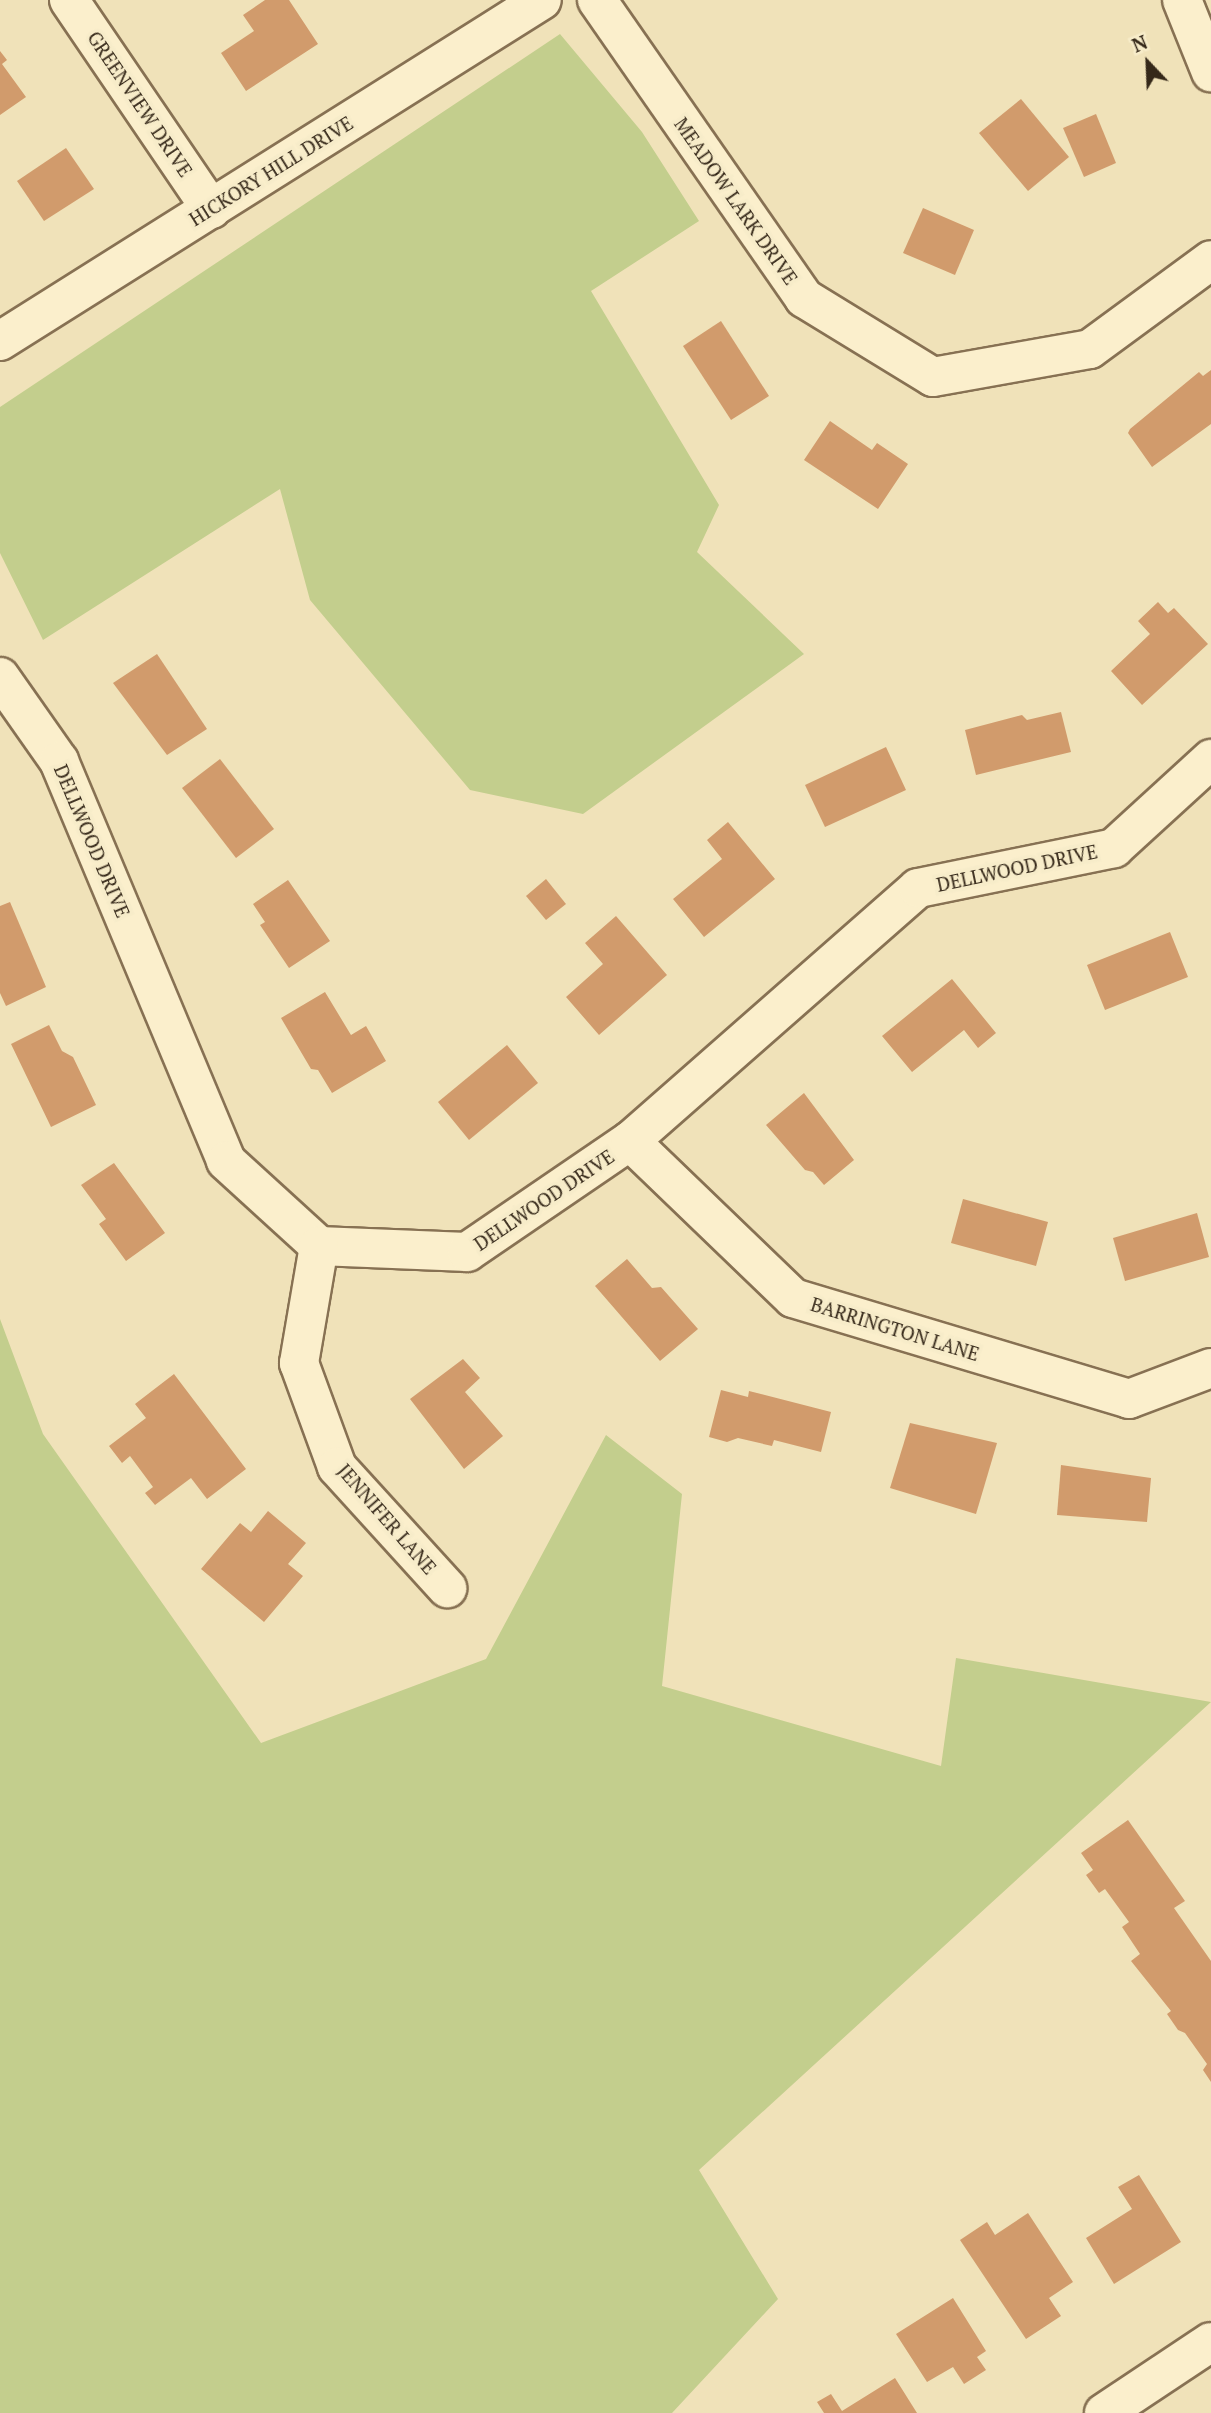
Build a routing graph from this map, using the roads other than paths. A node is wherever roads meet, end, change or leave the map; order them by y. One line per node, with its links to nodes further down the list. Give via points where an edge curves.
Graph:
1 (69, 0): 6 (street, GREENVIEW DRIVE)
2 (542, 0): 6 (street, HICKORY HILL DRIVE)
3 (597, 0): 7 (street, MEADOW LARK DRIVE, via 804,298 933,377 1090,349)
4 (1182, 0): 5 (street)
5 (1211, 72)
6 (211, 209): 8 (street, HICKORY HILL DRIVE)
7 (1211, 260)
8 (0, 341)
9 (0, 677): 12 (street, DELLWOOD DRIVE, via 59,761 226,1161)
10 (1211, 759): 11 (street, DELLWOOD DRIVE, via 1114,848 918,888)
11 (630, 1141): 12 (street, DELLWOOD DRIVE, via 467,1252); 13 (street, BARRINGTON LANE, via 793,1298 1129,1399)
12 (319, 1246): 14 (street, JENNIFER LANE, via 299,1363 337,1467)
13 (1211, 1368)
14 (447, 1588)
15 (1211, 2342): 16 (street)
16 (1104, 2413)

